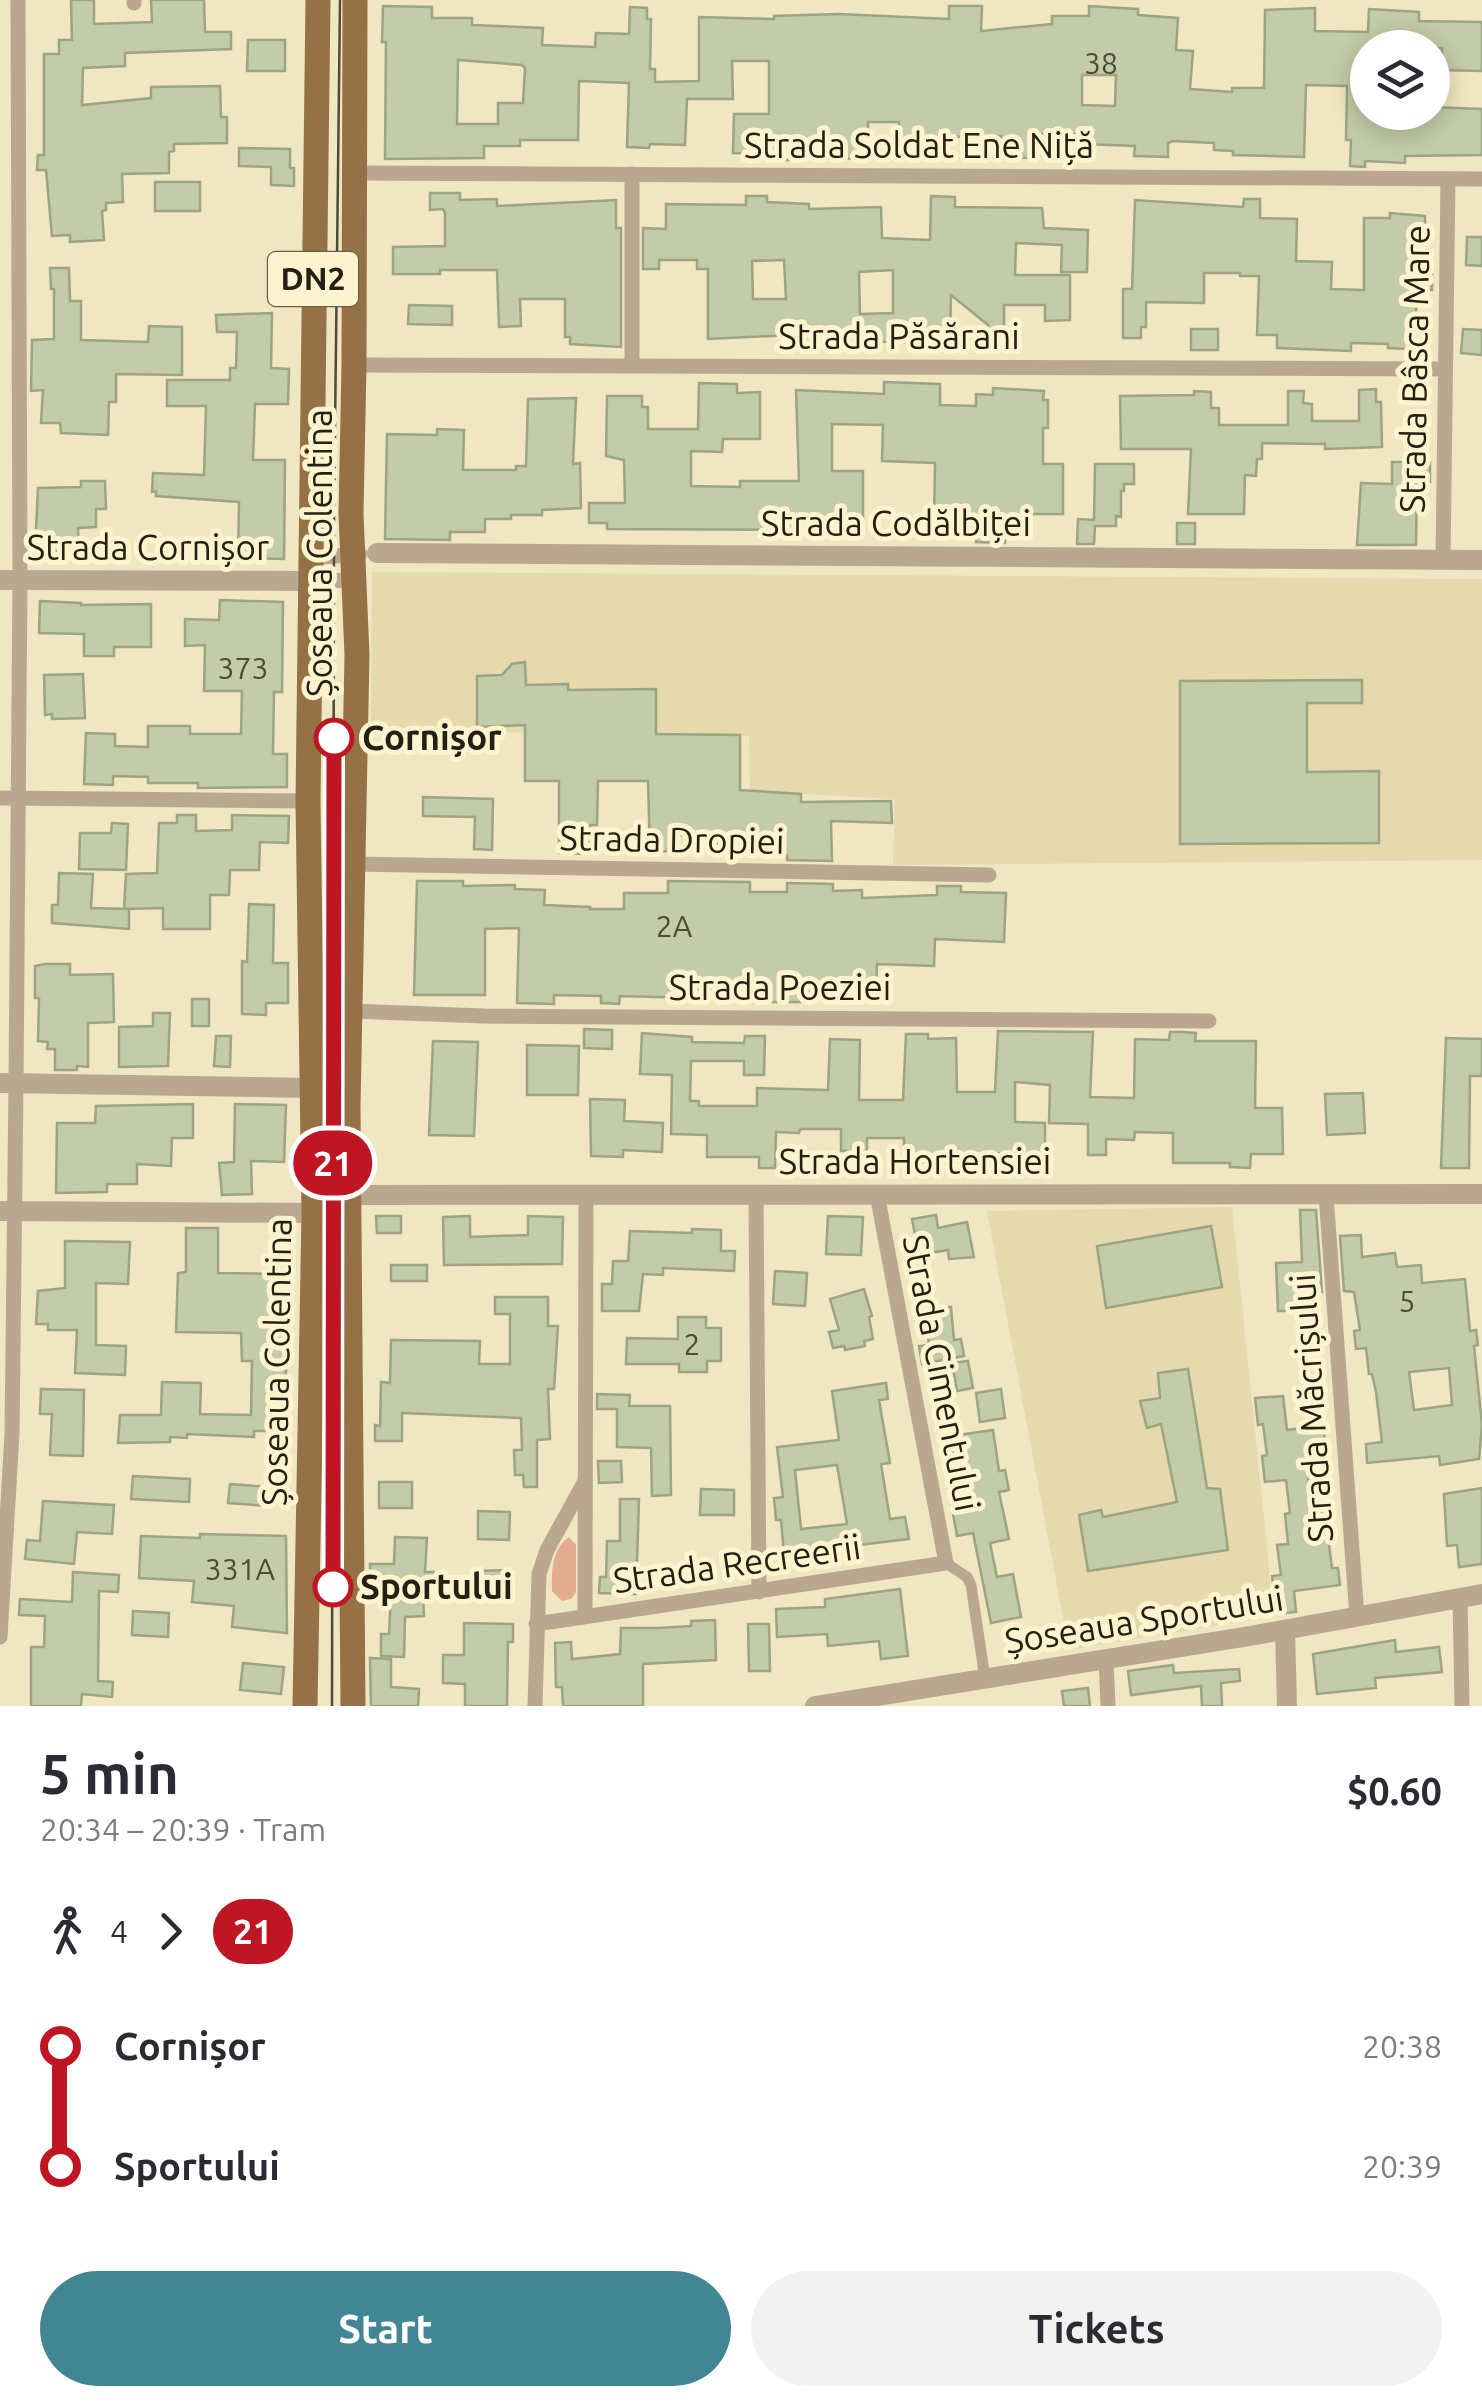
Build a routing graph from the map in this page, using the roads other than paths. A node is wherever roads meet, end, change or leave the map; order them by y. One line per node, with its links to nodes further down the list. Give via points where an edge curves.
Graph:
1 (18, 0): 15 (street)
2 (318, 0): 14 (main road, Șoseaua Colentina / DN2)
3 (355, 0): 4 (main road, Șoseaua Colentina / DN2)
4 (356, 173): 5 (street, Strada Soldat Ene Niță); 8 (main road, Șoseaua Colentina / DN2)
5 (632, 174): 6 (street, Strada Soldat Ene Niță); 9 (street)
6 (1448, 179): 7 (street, Strada Soldat Ene Niță); 10 (street, Strada Bâsca Mare)
7 (1482, 179)
8 (354, 366): 9 (street, Strada Păsărani); 13 (main road, Șoseaua Colentina / DN2, via 350,514)
9 (632, 366): 10 (street, Strada Păsărani)
10 (1443, 370): 11 (street, Strada Bâsca Mare)
11 (1443, 560): 12 (street, Strada Codălbiței); 13 (street, Strada Codălbiței)
12 (1482, 560)
13 (362, 562): 14 (street, Strada Cornișor); 14 (street, Strada Codălbiței); 18 (main road, Șoseaua Colentina / DN2)
14 (310, 570): 15 (street, Strada Cornișor); 17 (main road, Șoseaua Colentina / DN2)
15 (10, 580): 16 (street)
16 (8, 798): 17 (street); 22 (street)
17 (308, 801): 23 (main road, Șoseaua Colentina / DN2)
18 (354, 864): 19 (street, Strada Dropiei); 20 (main road, Șoseaua Colentina / DN2)
19 (989, 875)
20 (350, 1011): 21 (street, Strada Poeziei); 27 (main road, Șoseaua Colentina / DN2)
21 (1210, 1021)
22 (8, 1083): 23 (street); 30 (street)
23 (311, 1088): 31 (main road, Șoseaua Colentina / DN2)
24 (877, 1194): 25 (street, Strada Hortensiei); 29 (street, Strada Hortensiei); 33 (street, Strada Cimentului)
25 (1326, 1194): 26 (street, Strada Hortensiei); 38 (street, Strada Măcrișului)
26 (1482, 1194)
27 (348, 1195): 28 (street, Strada Hortensiei); 46 (main road, Șoseaua Colentina / DN2)
28 (586, 1195): 29 (street, Strada Hortensiei); 32 (street)
29 (756, 1195): 34 (street)
30 (7, 1211): 31 (street); 41 (street, via 12,1434)
31 (314, 1213): 45 (main road, Șoseaua Colentina / DN2)
32 (586, 1480): 37 (street); 39 (street, via 543,1561)
33 (946, 1563): 34 (street, Strada Recreerii); 43 (street, via 970,1585)
34 (758, 1592): 37 (street, Strada Recreerii)
35 (1482, 1594): 36 (street, Șoseaua Sportului)
36 (1460, 1598): 38 (street, Șoseaua Sportului); 51 (street)
37 (585, 1616): 39 (street, Strada Recreerii)
38 (1357, 1617): 40 (street, Șoseaua Sportului)
39 (536, 1624): 47 (street)
40 (1285, 1630): 42 (street, Șoseaua Sportului); 50 (street)
41 (0, 1636)
42 (1106, 1660): 43 (street, Șoseaua Sportului); 49 (street)
43 (985, 1678): 44 (street, Șoseaua Sportului)
44 (908, 1698): 48 (street, Șoseaua Sportului)
45 (306, 1706)
46 (353, 1706)
47 (535, 1706)
48 (816, 1706)
49 (1108, 1706)
50 (1287, 1706)
51 (1462, 1706)

